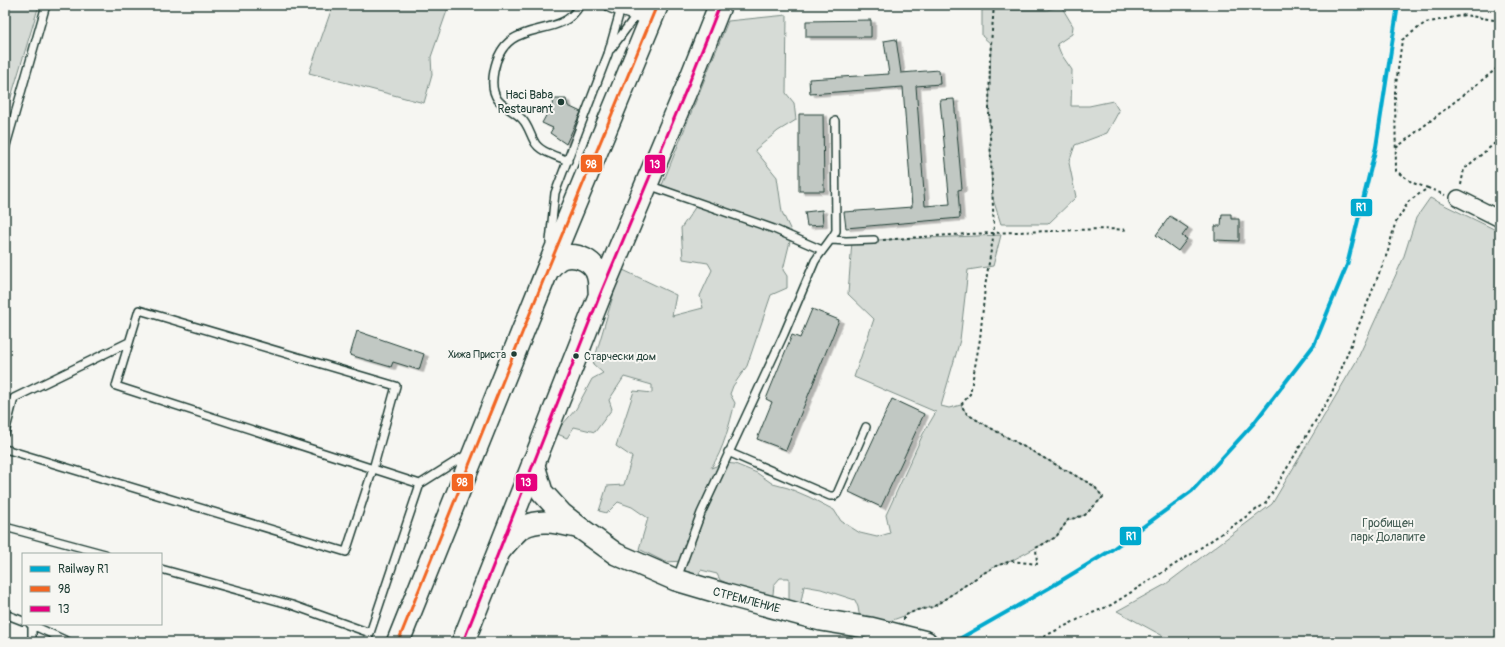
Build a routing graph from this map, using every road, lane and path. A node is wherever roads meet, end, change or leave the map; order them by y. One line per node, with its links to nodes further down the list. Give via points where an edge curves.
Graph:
1 (46, 5): 13 (lane)
2 (580, 5): 14 (lane, via 568,19 516,36 503,47 495,64 492,83 498,100 523,120 535,143 545,152)
3 (720, 5): 15 (highway)
4 (994, 5): 20 (path, via 989,111)
5 (616, 7): 6 (street); 8 (lane)
6 (649, 12): 8 (lane); 24 (highway)
7 (1500, 21): 12 (path, via 1465,15 1425,23 1402,40 1395,92)
8 (608, 54): 14 (lane)
9 (1500, 66): 12 (path)
10 (835, 121): 21 (lane, via 836,231)
11 (1500, 139): 17 (path, via 1464,169)
12 (1396, 148): 16 (path, via 1396,172)
13 (5, 149)
14 (568, 161): 24 (lane, via 555,193)
15 (647, 184): 23 (lane, via 774,229); 25 (highway)
16 (1428, 188): 17 (path); 53 (path, via 1409,201 1395,224 1388,251 1331,395 1266,503 1111,605)
17 (1458, 198): 18 (street)
18 (1500, 219)
19 (1128, 230): 20 (path, via 1105,228)
20 (994, 232): 22 (path); 46 (path, via 978,354 970,394 961,406 967,414 1094,486 1103,497 1085,515 1068,520 1056,537 1036,548 1037,564 1011,561 996,566 933,606 904,616 905,629)
21 (832, 240): 22 (lane); 23 (lane)
22 (874, 240)
23 (822, 250): 31 (lane)
24 (547, 271): 25 (highway, via 562,257 580,257 594,267 598,276); 30 (highway)
25 (600, 295): 32 (highway)
26 (130, 342): 28 (lane, via 14,398); 33 (lane, via 116,386); 33 (lane, via 140,310 396,386)
27 (866, 427): 31 (lane, via 834,496)
28 (5, 433)
29 (5, 449): 33 (lane, via 346,552)
30 (475, 450): 34 (lane); 47 (highway)
31 (728, 452): 40 (lane, via 701,513)
32 (533, 462): 36 (street, СТРЕМЛЕНИЕ, via 542,492 562,514); 37 (highway)
33 (373, 469): 34 (lane)
34 (420, 484): 45 (lane)
35 (5, 527): 38 (lane)
36 (580, 528): 37 (street, via 549,521 535,523 523,528); 40 (street, СТРЕМЛЕНИЕ, via 616,554)
37 (498, 552): 51 (highway)
38 (101, 553)
39 (162, 569): 45 (lane, via 292,605)
40 (676, 580): 46 (street, СТРЕМЛЕНИЕ, via 821,620)
41 (5, 614): 42 (lane)
42 (22, 621)
43 (31, 625): 48 (lane)
44 (33, 625): 49 (lane)
45 (370, 633): 50 (lane)
46 (901, 636): 52 (street, СТРЕМЛЕНИЕ)
47 (401, 638)
48 (32, 642)
49 (69, 642)
50 (367, 642)
51 (463, 642)
52 (926, 642)
53 (1033, 642)

